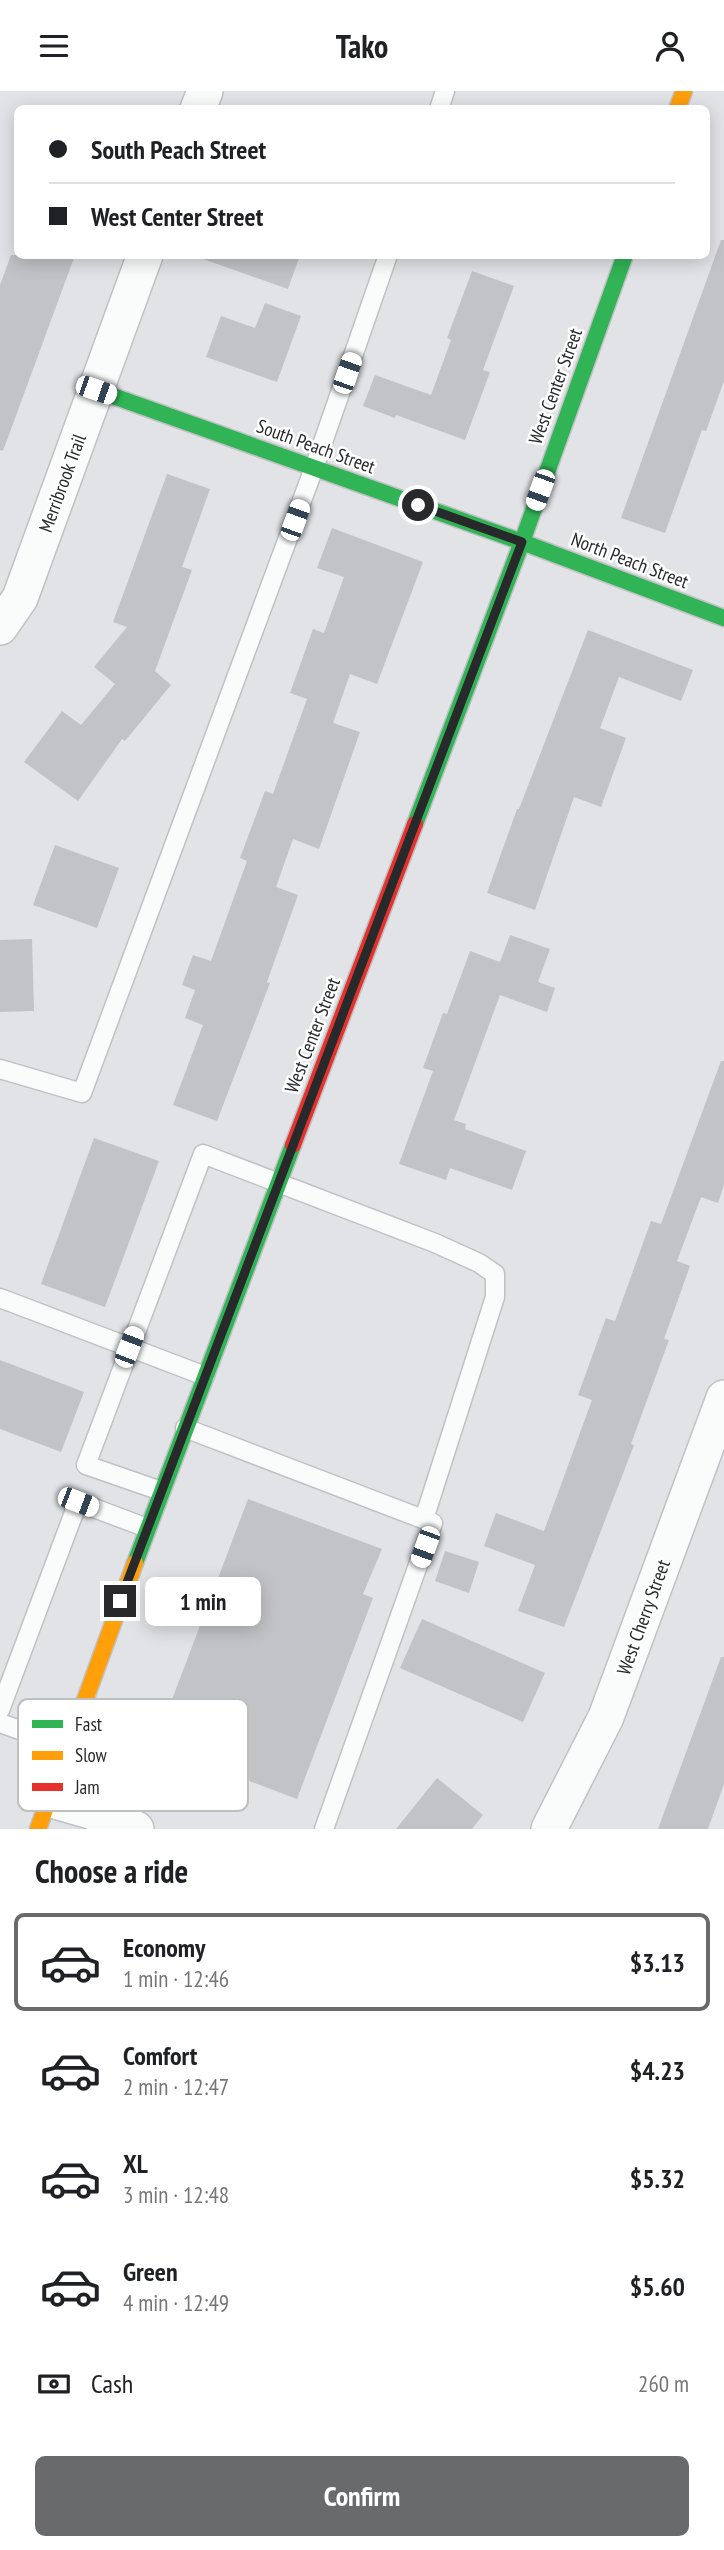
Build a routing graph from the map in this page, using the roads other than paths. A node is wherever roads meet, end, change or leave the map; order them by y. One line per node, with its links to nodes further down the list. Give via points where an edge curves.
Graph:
1 (144, 259): 4 (street, Merribrook Trail)
2 (387, 259): 5 (lane)
3 (624, 259): 6 (street, West Center Street)
4 (96, 390): 5 (street, South Peach Street); 8 (street, Merribrook Trail, via 20,598)
5 (314, 468): 6 (street, South Peach Street); 9 (lane, via 82,1093)
6 (522, 542): 7 (street, North Peach Street); 10 (street, West Center Street)
7 (724, 618)
8 (0, 627)
9 (0, 1069)
10 (278, 1183): 12 (lane, via 203,1154); 13 (street, West Center Street); 17 (lane, via 435,1243 495,1274 495,1297)
11 (0, 1299): 12 (lane)
12 (129, 1347): 13 (lane); 16 (lane, via 86,1465)
13 (205, 1376): 15 (street, West Center Street)
14 (724, 1398): 26 (street, West Cherry Street, via 606,1717)
15 (185, 1428): 16 (street, West Center Street); 17 (lane)
16 (161, 1491): 18 (street, West Center Street)
17 (424, 1519): 25 (lane, via 433,1523)
18 (147, 1528): 19 (street, West Center Street); 20 (lane, via 78,1502)
19 (85, 1699)
20 (0, 1710)
21 (0, 1723): 22 (lane)
22 (18, 1729)
23 (43, 1814): 24 (street, via 90,1811)
24 (136, 1829)
25 (324, 1829)
26 (549, 1829)

